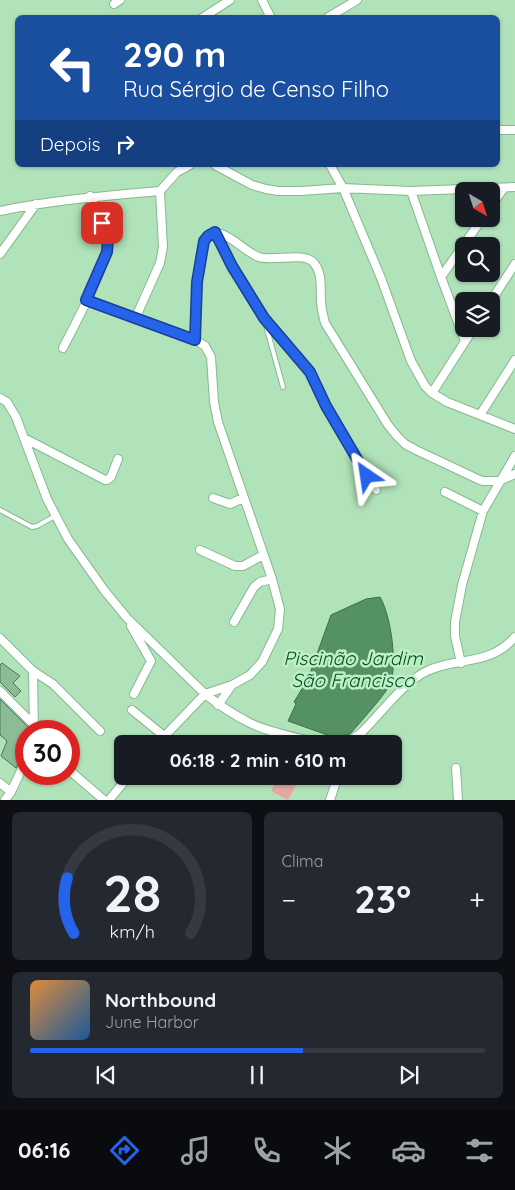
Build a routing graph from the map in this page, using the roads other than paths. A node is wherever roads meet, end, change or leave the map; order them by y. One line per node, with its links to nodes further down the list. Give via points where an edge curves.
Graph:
1 (230, 0): 4 (street)
2 (262, 0): 5 (street)
3 (357, 0): 6 (street)
4 (207, 15)
5 (270, 15)
6 (331, 15)
7 (500, 130): 8 (street)
8 (515, 130)
9 (186, 167): 15 (street, via 177,172)
10 (219, 167): 13 (street, via 266,190)
11 (331, 167): 13 (street)
12 (515, 187): 14 (street)
13 (343, 188): 16 (street); 36 (street, via 417,375)
14 (504, 188): 16 (street); 17 (street)
15 (160, 191): 18 (street); 28 (street, via 163,247 160,263)
16 (411, 191): 25 (street)
17 (500, 194)
18 (90, 196): 19 (street); 27 (street, via 108,244)
19 (36, 204): 20 (street); 23 (street)
20 (0, 211)
21 (475, 228): 25 (street)
22 (215, 232): 29 (street); 31 (street, via 204,241 197,282); 44 (street, via 259,257 301,257 314,262 320,276 325,322 397,436 416,450 482,481)
23 (0, 254)
24 (515, 264): 26 (street)
25 (440, 277): 32 (street)
26 (497, 292)
27 (86, 300): 28 (street); 33 (street)
28 (135, 318): 31 (street)
29 (264, 318): 35 (lane); 45 (street, via 310,372 330,413)
30 (468, 337): 32 (street)
31 (195, 340): 48 (street, via 205,346 211,357 218,422)
32 (465, 341): 36 (street)
33 (63, 348)
34 (515, 360): 38 (street)
35 (283, 387)
36 (432, 393): 38 (street)
37 (0, 398): 40 (street, via 12,408)
38 (480, 414): 39 (street)
39 (515, 429)
40 (24, 438): 42 (street, via 105,480 111,477); 51 (street)
41 (515, 456): 44 (street)
42 (118, 459)
43 (515, 474): 44 (street)
44 (499, 481): 50 (street)
45 (376, 490)
46 (446, 492): 50 (street)
47 (213, 498): 48 (street, via 230,504)
48 (243, 498): 53 (street)
49 (0, 510): 51 (lane, via 32,527)
50 (483, 511): 59 (street, via 454,622)
51 (54, 516): 55 (street)
52 (200, 550): 53 (street, via 239,567)
53 (263, 554): 54 (street)
54 (272, 579): 56 (street, via 254,587); 61 (street, via 280,609 278,629 262,662 250,675)
55 (127, 618): 63 (street, via 151,658); 64 (street)
56 (234, 622)
57 (515, 637): 59 (street, via 497,652)
58 (0, 638): 60 (street)
59 (461, 663): 73 (street, via 429,670 416,678)
60 (33, 671): 68 (street); 69 (street, via 53,684)
61 (232, 685): 64 (street); 65 (street)
62 (0, 691): 67 (street)
63 (134, 694)
64 (205, 694): 65 (street); 71 (street)
65 (218, 705): 72 (street, via 251,724)
66 (132, 710): 70 (street)
67 (27, 720)
68 (34, 720)
69 (100, 731)
70 (163, 735)
71 (165, 735)
72 (285, 735)
73 (358, 735)
74 (456, 768): 85 (street)
75 (80, 779): 82 (street)
76 (0, 783): 80 (street)
77 (15, 783): 80 (street)
78 (122, 785): 83 (street)
79 (335, 785): 84 (street)
80 (11, 792): 81 (street)
81 (5, 800)
82 (104, 800)
83 (109, 800)
84 (330, 800)
85 (458, 800)

